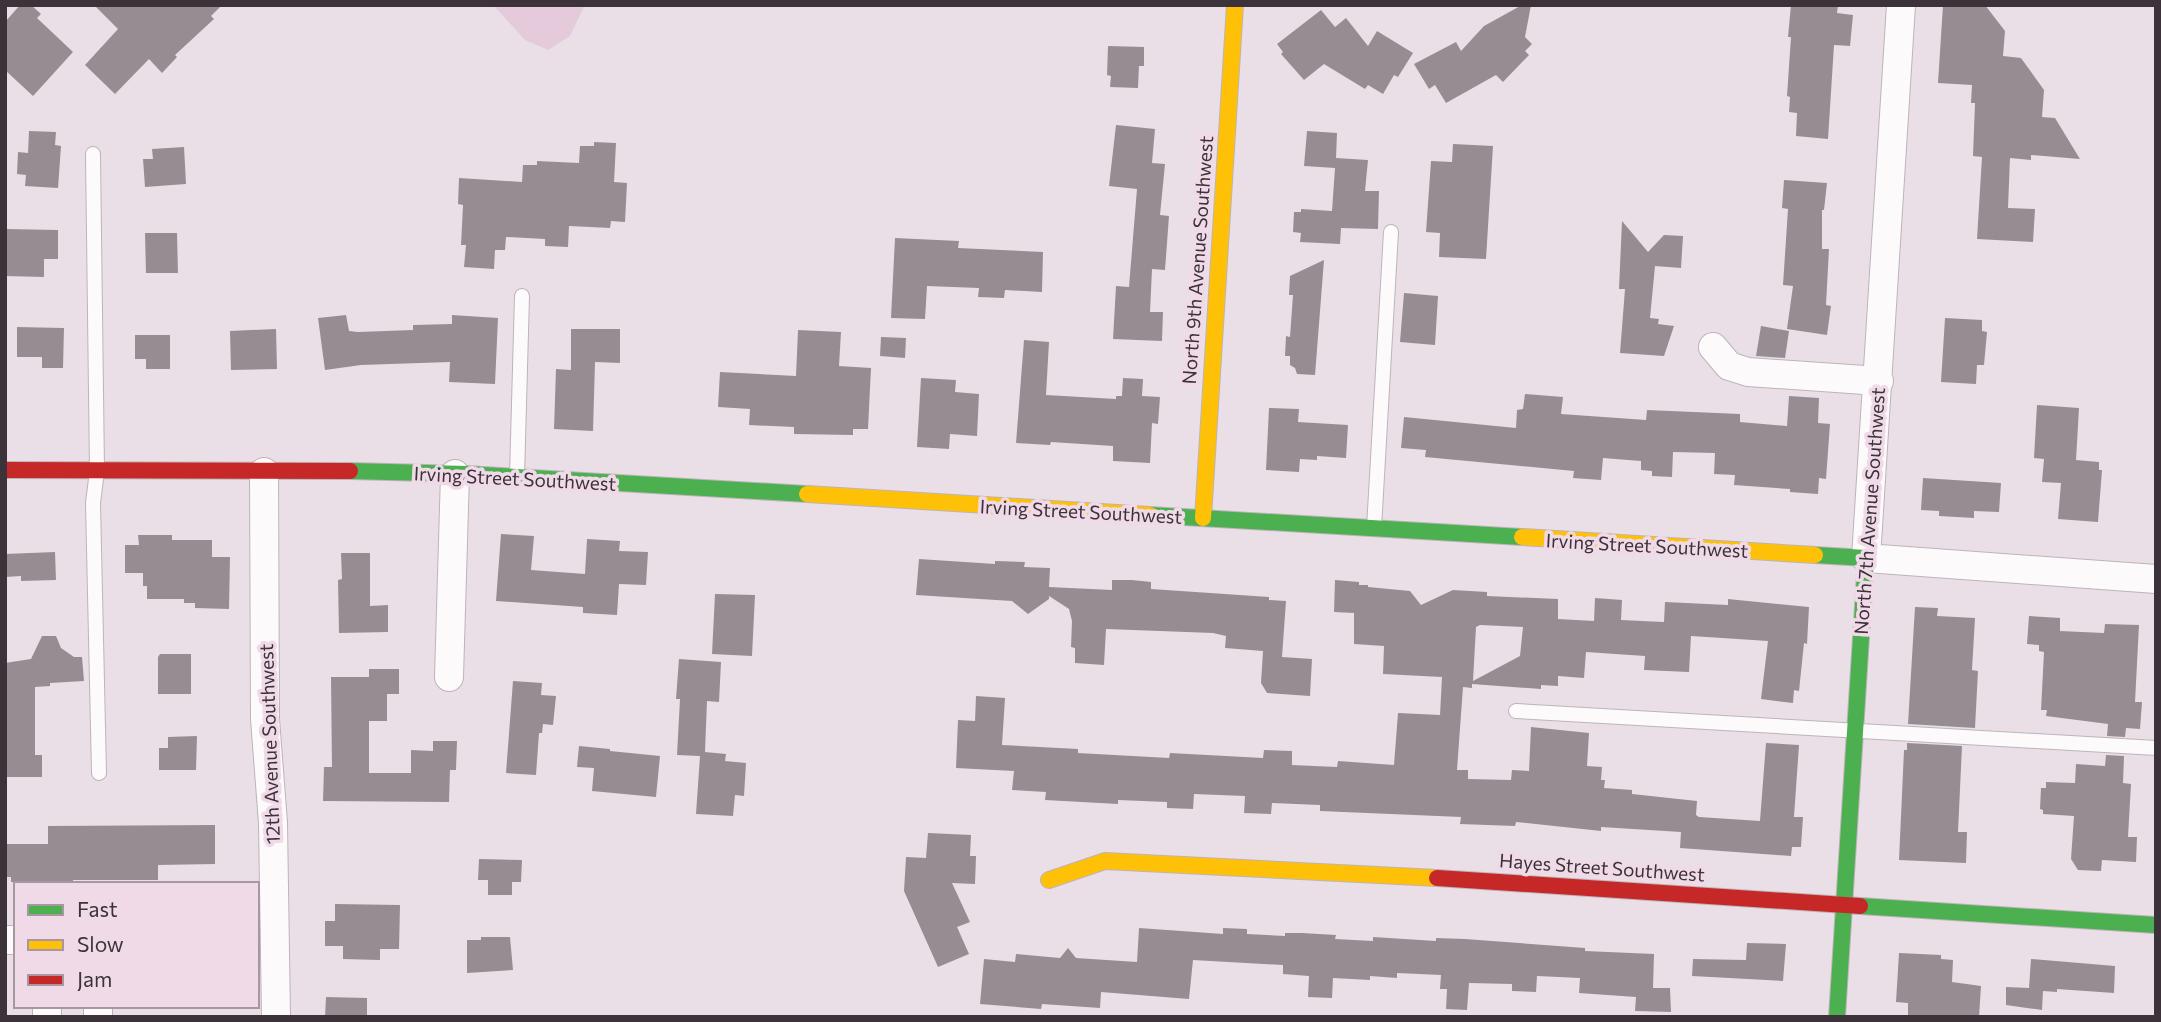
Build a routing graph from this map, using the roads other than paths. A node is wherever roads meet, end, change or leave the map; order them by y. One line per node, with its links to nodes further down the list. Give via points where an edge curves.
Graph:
1 (1235, 5): 13 (street, North 9th Avenue Southwest)
2 (1901, 5): 7 (street, North 7th Avenue Southwest)
3 (93, 154): 9 (lane)
4 (1391, 232): 14 (lane)
5 (522, 296): 12 (lane)
6 (1713, 347): 7 (street, via 1729,366 1748,372)
7 (1879, 381): 15 (street, North 7th Avenue Southwest)
8 (5, 470): 9 (street, Irving Street Southwest)
9 (97, 471): 10 (street, Irving Street Southwest); 21 (lane, via 93,503)
10 (264, 472): 11 (street, Irving Street Southwest); 25 (street, 12th Avenue Southwest, via 265,719 273,823)
11 (455, 474): 12 (street, Irving Street Southwest); 17 (street)
12 (517, 477): 13 (street, Irving Street Southwest)
13 (1203, 518): 14 (street, Irving Street Southwest)
14 (1374, 530): 15 (street, Irving Street Southwest)
15 (1866, 558): 16 (street, Irving Street Southwest); 19 (street, North 7th Avenue Southwest)
16 (2156, 579)
17 (449, 677)
18 (1516, 711): 19 (lane)
19 (1854, 732): 20 (lane); 23 (street, North 7th Avenue Southwest)
20 (2156, 748)
21 (99, 773)
22 (1049, 880): 23 (street, Hayes Street Southwest, via 1105,861)
23 (1844, 905): 24 (street, Hayes Street Southwest); 27 (street, North 7th Avenue Southwest)
24 (2156, 925)
25 (266, 940): 26 (street, 12th Avenue Southwest)
26 (276, 1017)
27 (1837, 1017)

